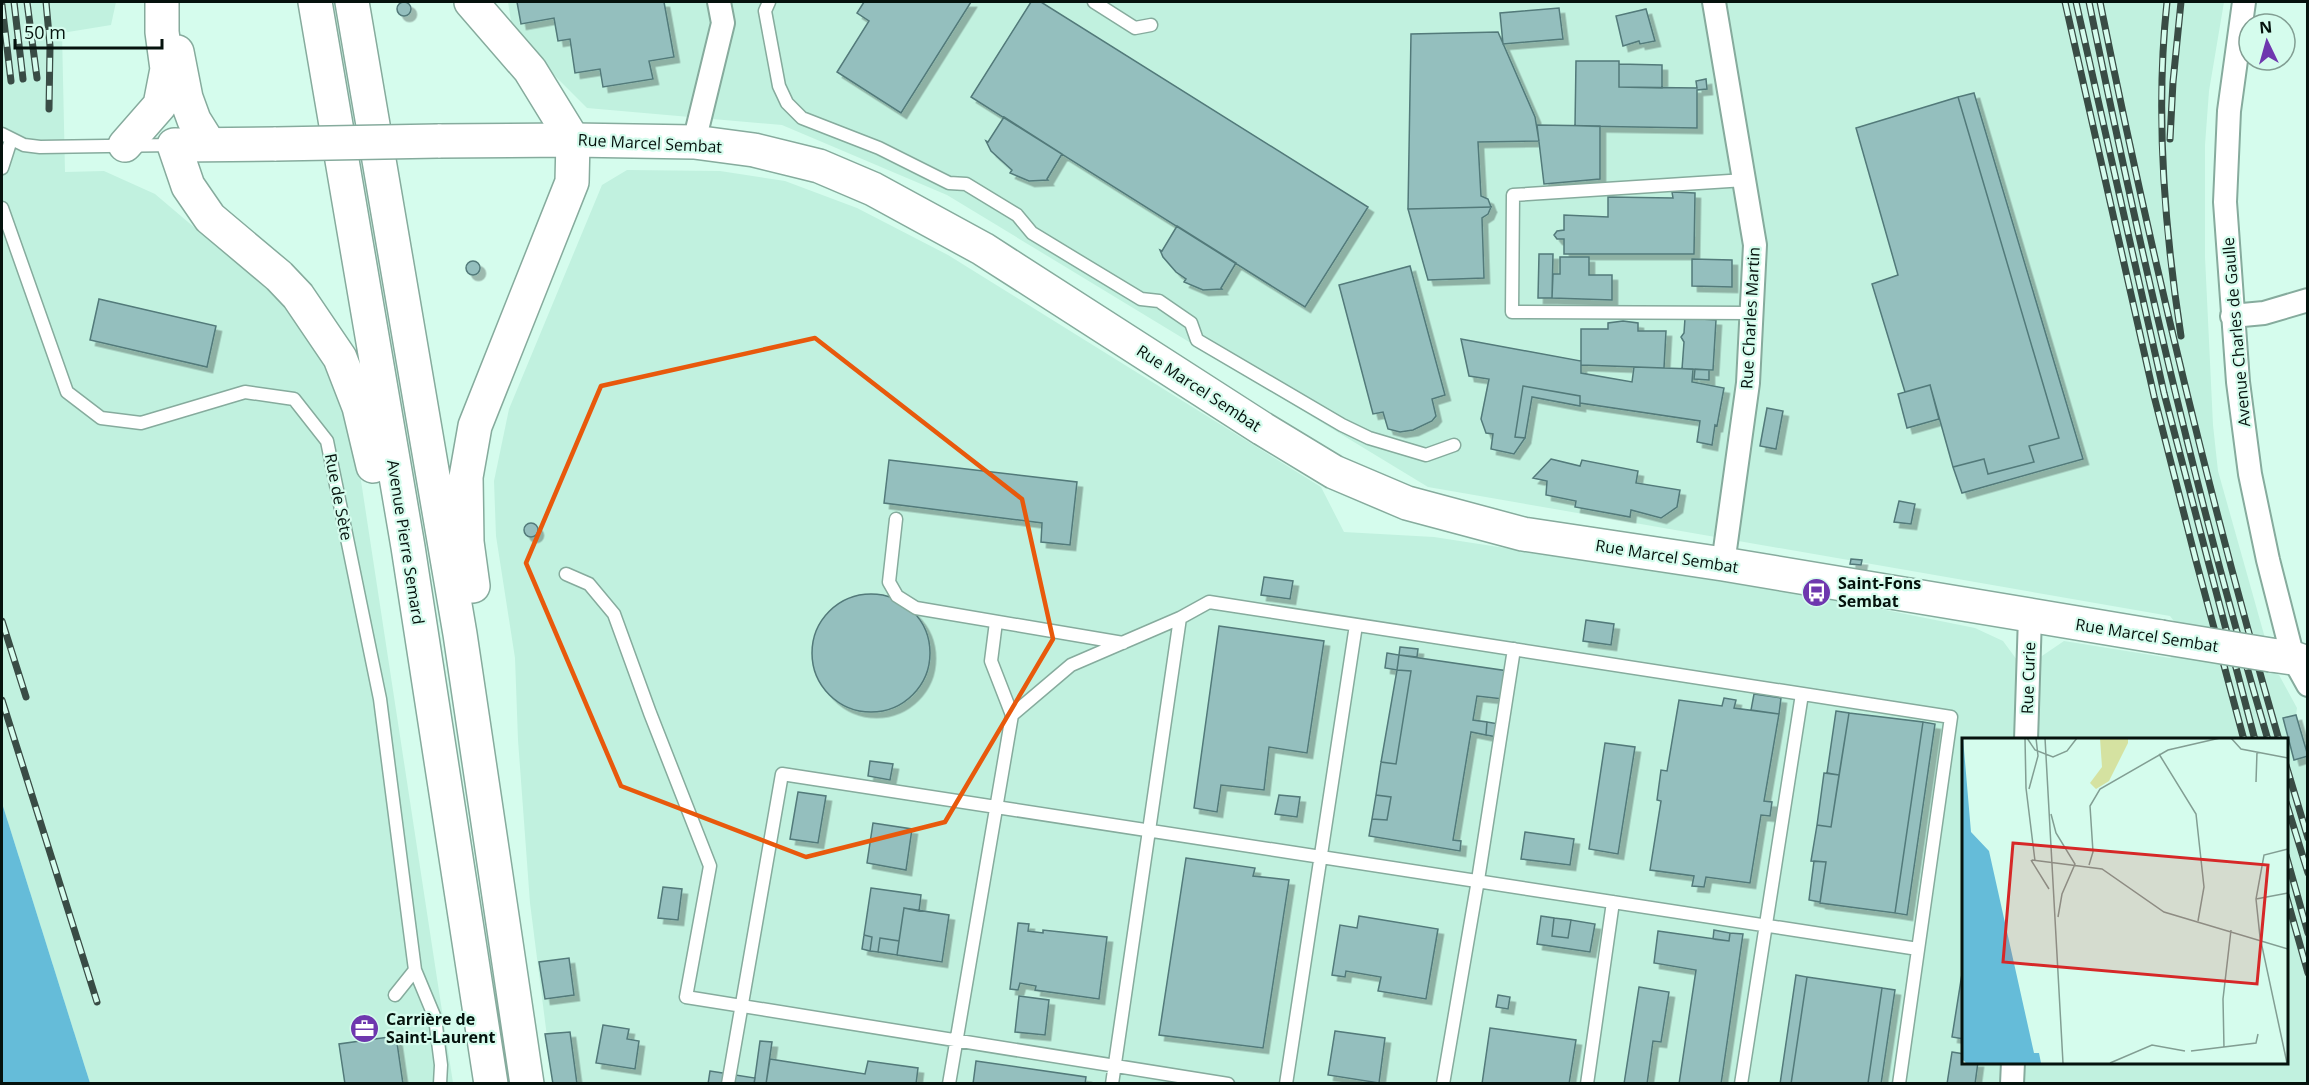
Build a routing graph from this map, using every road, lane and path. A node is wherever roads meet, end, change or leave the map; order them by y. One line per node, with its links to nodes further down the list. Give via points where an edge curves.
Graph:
1 (162, 2): 14 (main road, via 174,31 186,98); 15 (main road, via 167,69 160,105)
2 (315, 2): 25 (main road, Avenue Pierre Semard)
3 (352, 2): 32 (main road)
4 (471, 2): 12 (main road, via 530,70)
5 (719, 2): 13 (street, via 723,23)
6 (769, 2): 23 (lane, via 765,11 779,86 787,103 802,118 879,148 948,183 966,184 1017,214 1032,233 1141,299 1158,301 1191,323 1197,340 1342,426 1426,455)
7 (1094, 2): 10 (lane, via 1135,28)
8 (1714, 2): 18 (street, Rue Charles Martin)
9 (2244, 2): 22 (street, Avenue Charles de Gaulle, via 2229,111 2225,202)
10 (1151, 25)
11 (6, 137): 15 (lane, Rue Marcel Sembat, via 40,147); 17 (lane)
12 (573, 140): 13 (main road, Rue Marcel Sembat); 14 (main road, Rue Marcel Sembat, bridge); 32 (main road, via 572,182 475,426 466,477 467,542 474,594)
13 (694, 142): 26 (main road, Rue Marcel Sembat, via 754,150 819,166 873,189 983,249 1324,466 1382,493 1523,534)
14 (209, 144): 16 (main road, Rue Marcel Sembat)
15 (125, 145): 16 (lane, Rue Marcel Sembat)
16 (174, 145): 25 (main road, via 188,186 210,218 298,296 340,358 369,444 383,521)
17 (2, 168)
18 (1745, 180): 21 (street, Rue Charles Martin, via 1755,244); 21 (lane, via 1513,195 1512,312)
19 (2, 208): 46 (lane, Rue de Sète, via 67,392 101,418 141,423 245,392 294,399 327,441 380,699)
20 (2307, 300): 22 (street, via 2264,313)
21 (1751, 313): 26 (street, Rue Charles Martin, via 1748,383)
22 (2232, 316): 35 (street, Avenue Charles de Gaulle, via 2250,474)
23 (1454, 445)
24 (896, 519): 30 (lane, via 889,582 897,596 916,608)
25 (408, 547): 53 (main road, Avenue Pierre Semard)
26 (1723, 564): 28 (main road, Rue Marcel Sembat)
27 (566, 574): 48 (lane, via 588,584 614,614 711,866 686,997)
28 (2030, 616): 35 (main road, Rue Marcel Sembat, bridge); 38 (street, Rue Curie)
29 (1180, 618): 31 (lane, via 1209,602); 33 (lane); 40 (lane)
30 (996, 621): 33 (lane); 37 (lane, via 991,661)
31 (1356, 625): 34 (lane); 41 (lane)
32 (460, 634): 54 (main road)
33 (1124, 643): 37 (lane, via 1071,665)
34 (1514, 649): 36 (lane); 42 (lane)
35 (2295, 665)
36 (1802, 694): 44 (lane); 45 (lane, via 1951,717)
37 (1012, 715): 39 (lane)
38 (2026, 738)
39 (996, 807): 40 (lane); 48 (lane, via 783,774); 49 (lane)
40 (1150, 830): 41 (lane); 51 (lane)
41 (1321, 856): 42 (lane); 59 (lane)
42 (1478, 880): 43 (lane); 60 (lane)
43 (1613, 902): 44 (lane); 61 (lane)
44 (1766, 925): 45 (lane); 62 (lane)
45 (1918, 949): 63 (lane)
46 (415, 970): 47 (lane); 52 (lane, Rue de Sète, via 435,1018)
47 (395, 995)
48 (742, 1006): 49 (lane); 55 (lane)
49 (956, 1040): 51 (lane); 56 (lane)
50 (2013, 1064): 64 (street)
51 (1114, 1065): 57 (lane); 58 (lane)
52 (440, 1083)
53 (491, 1083)
54 (527, 1083)
55 (728, 1083)
56 (949, 1083)
57 (1112, 1083)
58 (1228, 1083)
59 (1286, 1083)
60 (1443, 1083)
61 (1587, 1083)
62 (1741, 1083)
63 (1899, 1083)
64 (2012, 1083)

